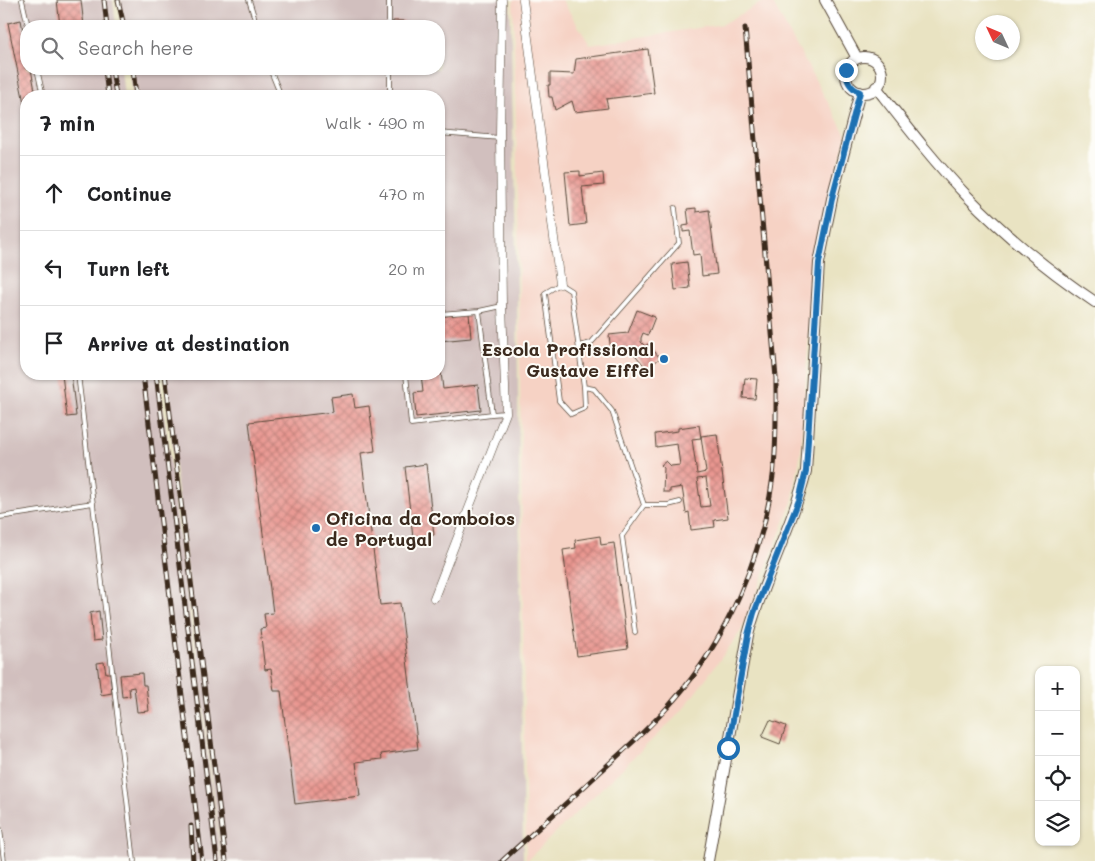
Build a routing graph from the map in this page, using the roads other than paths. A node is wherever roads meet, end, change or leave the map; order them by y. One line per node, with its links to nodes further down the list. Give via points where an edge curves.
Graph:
1 (22, 0): 7 (lane)
2 (249, 0): 8 (lane)
3 (389, 0): 9 (lane)
4 (502, 0): 20 (street)
5 (523, 0): 22 (street)
6 (825, 0): 10 (street)
7 (27, 20)
8 (255, 20)
9 (389, 20)
10 (857, 58): 14 (street, via 869,58 878,65 881,76); 18 (street, via 849,65 846,76 850,86)
11 (38, 75): 15 (lane)
12 (272, 75): 16 (lane)
13 (390, 75): 17 (lane)
14 (876, 87): 18 (street); 23 (street, via 967,196 1034,258)
15 (42, 90)
16 (279, 90)
17 (390, 90)
18 (860, 92): 42 (street, via 819,263 806,471 799,500 748,635)
19 (445, 133): 20 (lane)
20 (500, 138): 24 (street)
21 (675, 208): 27 (lane, via 679,243 591,343)
22 (560, 284): 27 (lane, via 571,291); 30 (lane, via 545,293 559,401 571,414 585,408)
23 (1095, 302)
24 (502, 306): 25 (lane); 31 (street)
25 (479, 311): 26 (lane); 32 (lane)
26 (445, 314)
27 (578, 346): 30 (lane)
28 (79, 380): 34 (lane)
29 (407, 380): 32 (lane, via 412,424)
30 (584, 387): 35 (lane, via 594,389 612,411)
31 (506, 413): 32 (lane); 37 (street)
32 (492, 414)
33 (680, 502): 35 (lane)
34 (92, 503): 36 (lane); 41 (lane)
35 (644, 505): 38 (lane, via 622,536)
36 (0, 517)
37 (434, 598)
38 (635, 632)
39 (0, 829): 40 (lane)
40 (4, 861)
41 (134, 861)
42 (708, 861)

